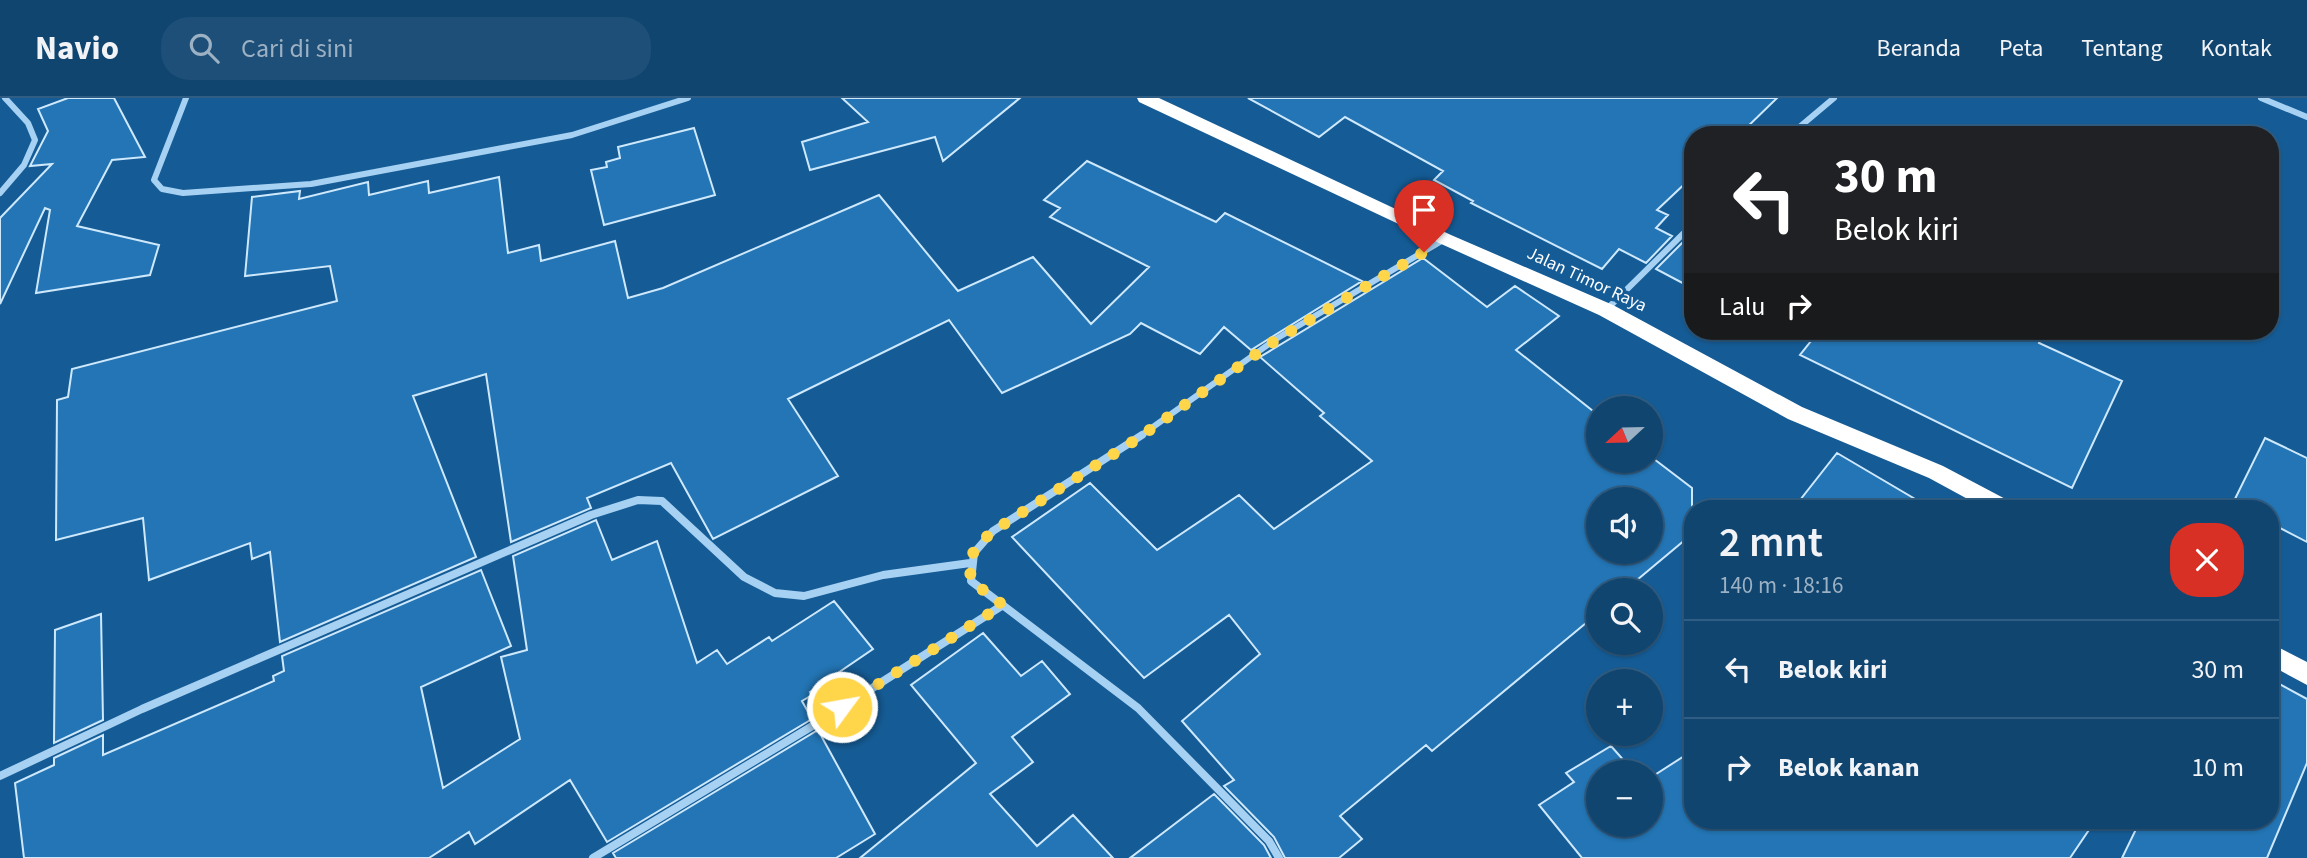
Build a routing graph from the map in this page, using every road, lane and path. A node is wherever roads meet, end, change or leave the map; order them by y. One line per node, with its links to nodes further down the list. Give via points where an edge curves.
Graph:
1 (5, 98): 9 (street, via 34,132 35,143)
2 (187, 98): 3 (street, via 154,180 162,189 183,193 311,184 559,138)
3 (688, 98)
4 (1145, 98): 11 (highway, Jalan Timor Raya)
5 (1834, 98): 8 (street)
6 (2261, 98): 7 (street)
7 (2307, 117)
8 (1801, 126)
9 (0, 193)
10 (1684, 233): 12 (street)
11 (1445, 239): 12 (highway, Jalan Timor Raya); 14 (street, via 1276,340 1134,441 993,531 974,548)
12 (1606, 310): 13 (highway, Jalan Timor Raya, via 1796,413 1936,472)
13 (1988, 500)
14 (970, 563): 15 (street, via 971,581); 18 (street, via 883,575 804,596 775,593 744,577 662,501 639,500 578,521 193,687)
15 (1003, 605): 19 (street); 20 (street, via 1138,708 1269,841)
16 (2279, 658): 17 (highway)
17 (2307, 674)
18 (0, 776)
19 (593, 858)
20 (1279, 858)

